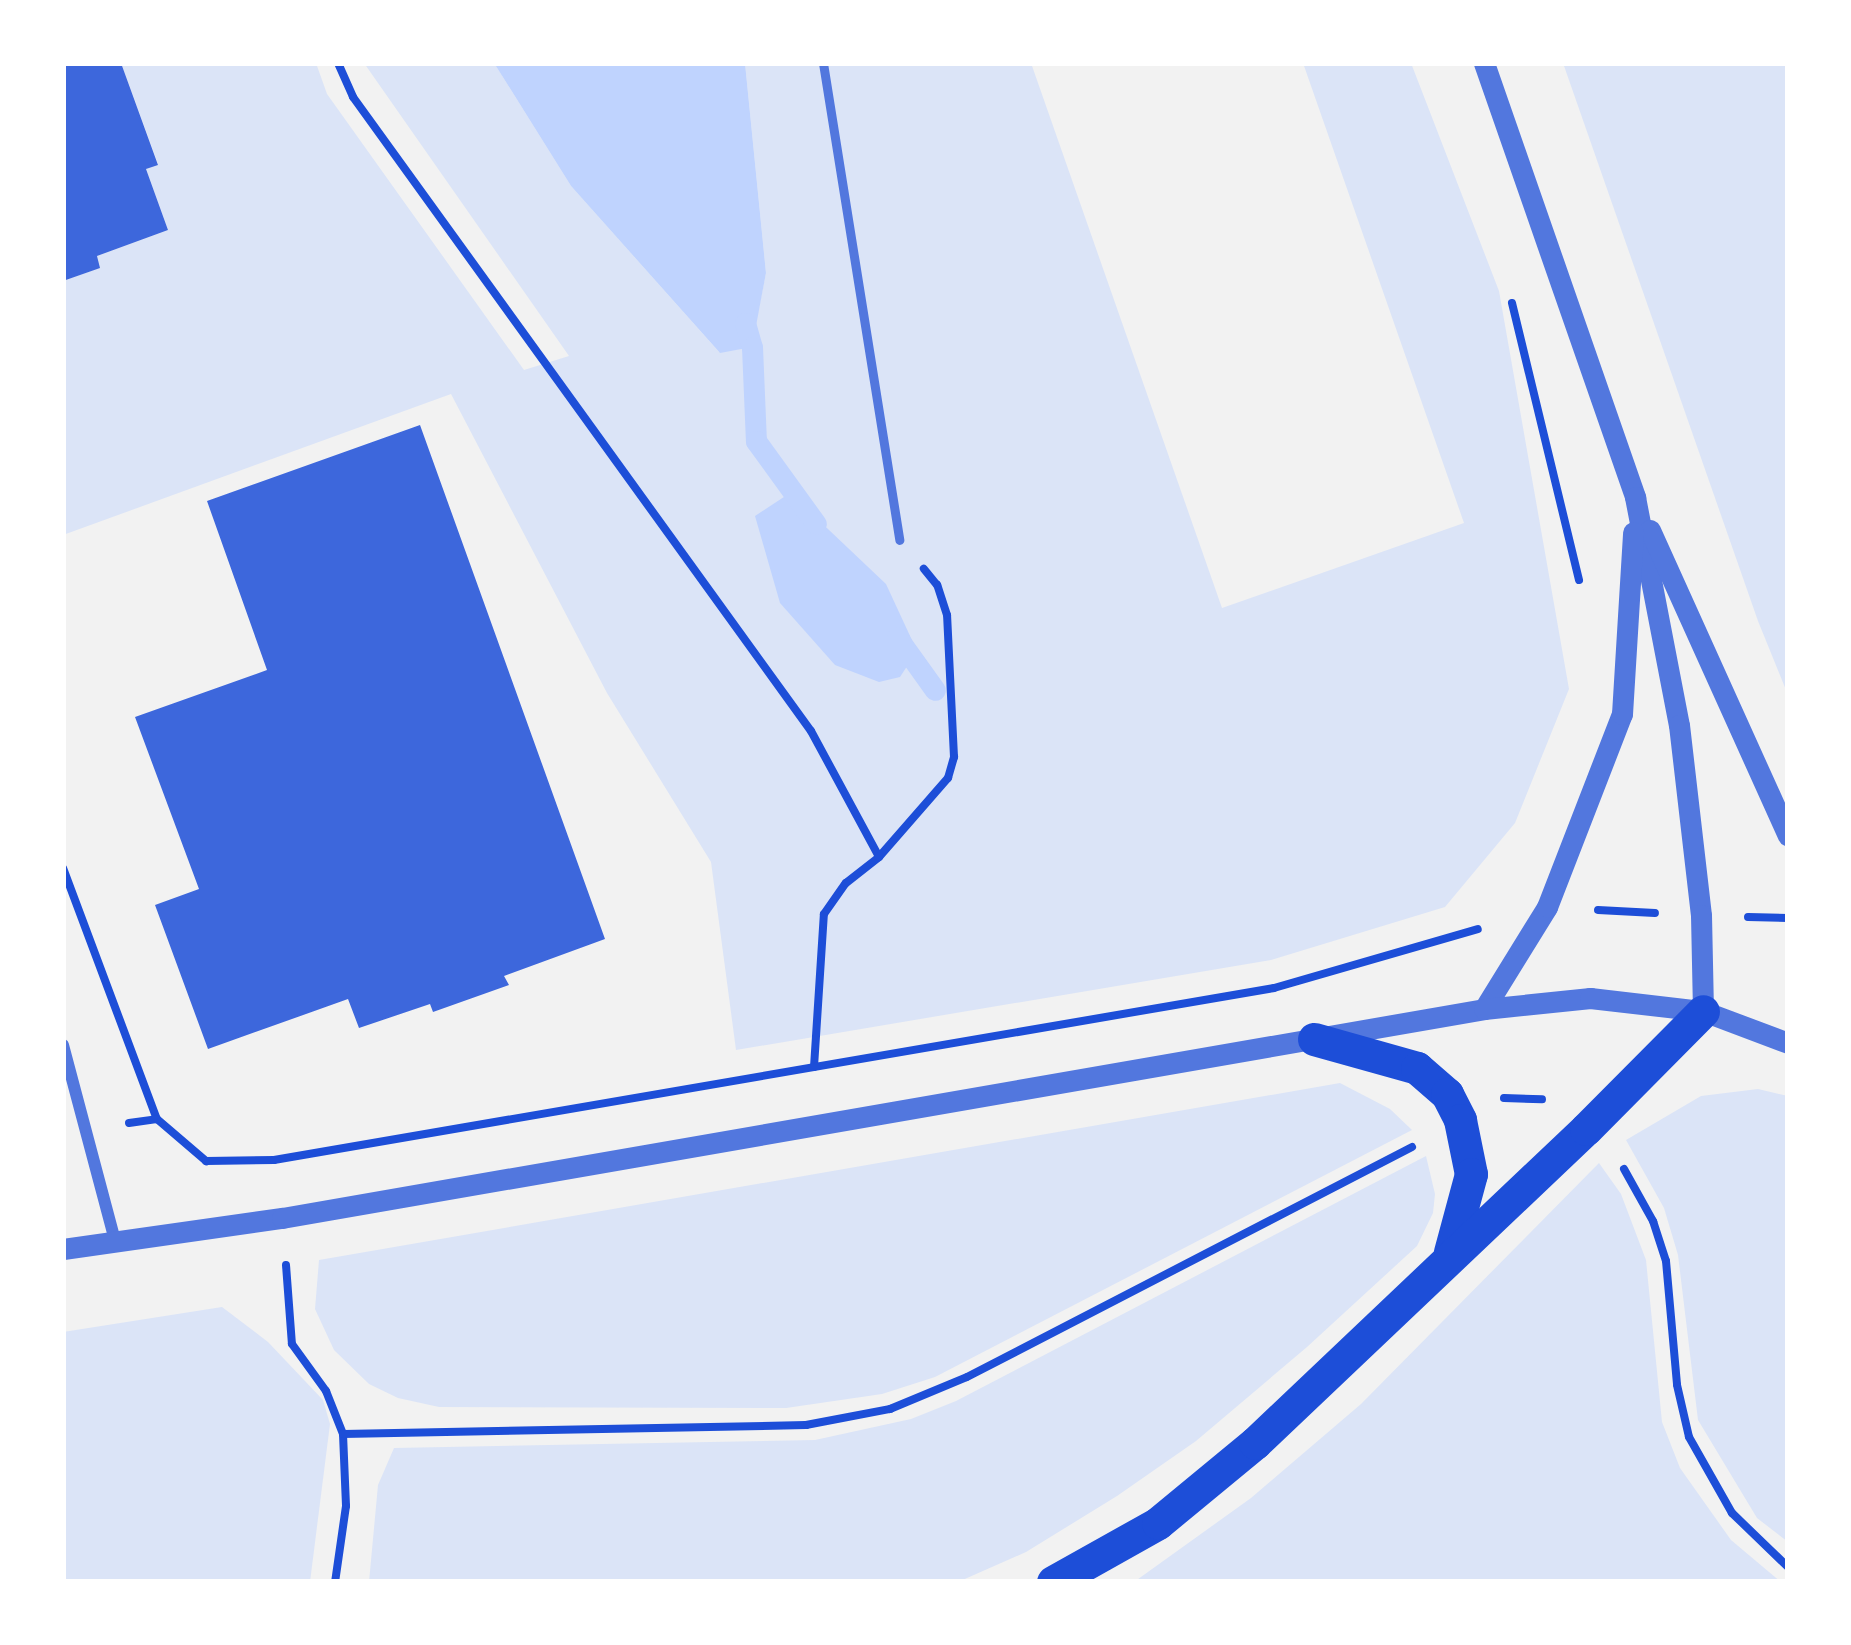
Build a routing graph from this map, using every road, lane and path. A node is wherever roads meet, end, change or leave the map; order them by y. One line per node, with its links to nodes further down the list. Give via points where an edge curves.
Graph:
1 (338, 63): 9 (path, via 352,97 811,731)
2 (823, 63): 6 (lane)
3 (1484, 63): 5 (street)
4 (1507, 280): 7 (path)
5 (1635, 497): 8 (street); 11 (street, via 1622,715); 12 (street, via 1679,725)
6 (899, 540): 9 (path, via 937,585 947,615 954,757 948,778)
7 (1581, 597)
8 (1788, 835)
9 (879, 857): 19 (path, via 824,914)
10 (63, 868): 22 (path, via 157,1119 206,1161)
11 (1547, 907): 12 (path); 14 (street); 19 (path, via 1274,988)
12 (1701, 915): 13 (path); 15 (street)
13 (1788, 918)
14 (1484, 1010): 15 (street, via 1590,998); 16 (street)
15 (1703, 1011): 17 (street); 21 (highway)
16 (1314, 1040): 20 (highway, via 1417,1068 1434,1078); 23 (street)
17 (1788, 1043)
18 (63, 1046): 24 (street)
19 (814, 1067): 22 (path)
20 (1460, 1120): 21 (path, via 1511,1094 1562,1103); 26 (highway, via 1472,1174); 27 (path, via 890,1409 806,1425)
21 (1586, 1129): 26 (highway); 28 (path, via 1638,1191 1666,1261 1689,1438 1732,1513)
22 (274, 1160): 23 (path)
23 (282, 1218): 24 (street); 27 (path, via 292,1344 326,1391)
24 (115, 1241): 25 (street)
25 (63, 1249)
26 (1444, 1264): 30 (highway, via 1205,1485)
27 (343, 1434): 29 (path, via 346,1506)
28 (1788, 1568)
29 (334, 1582)
30 (1053, 1582)

